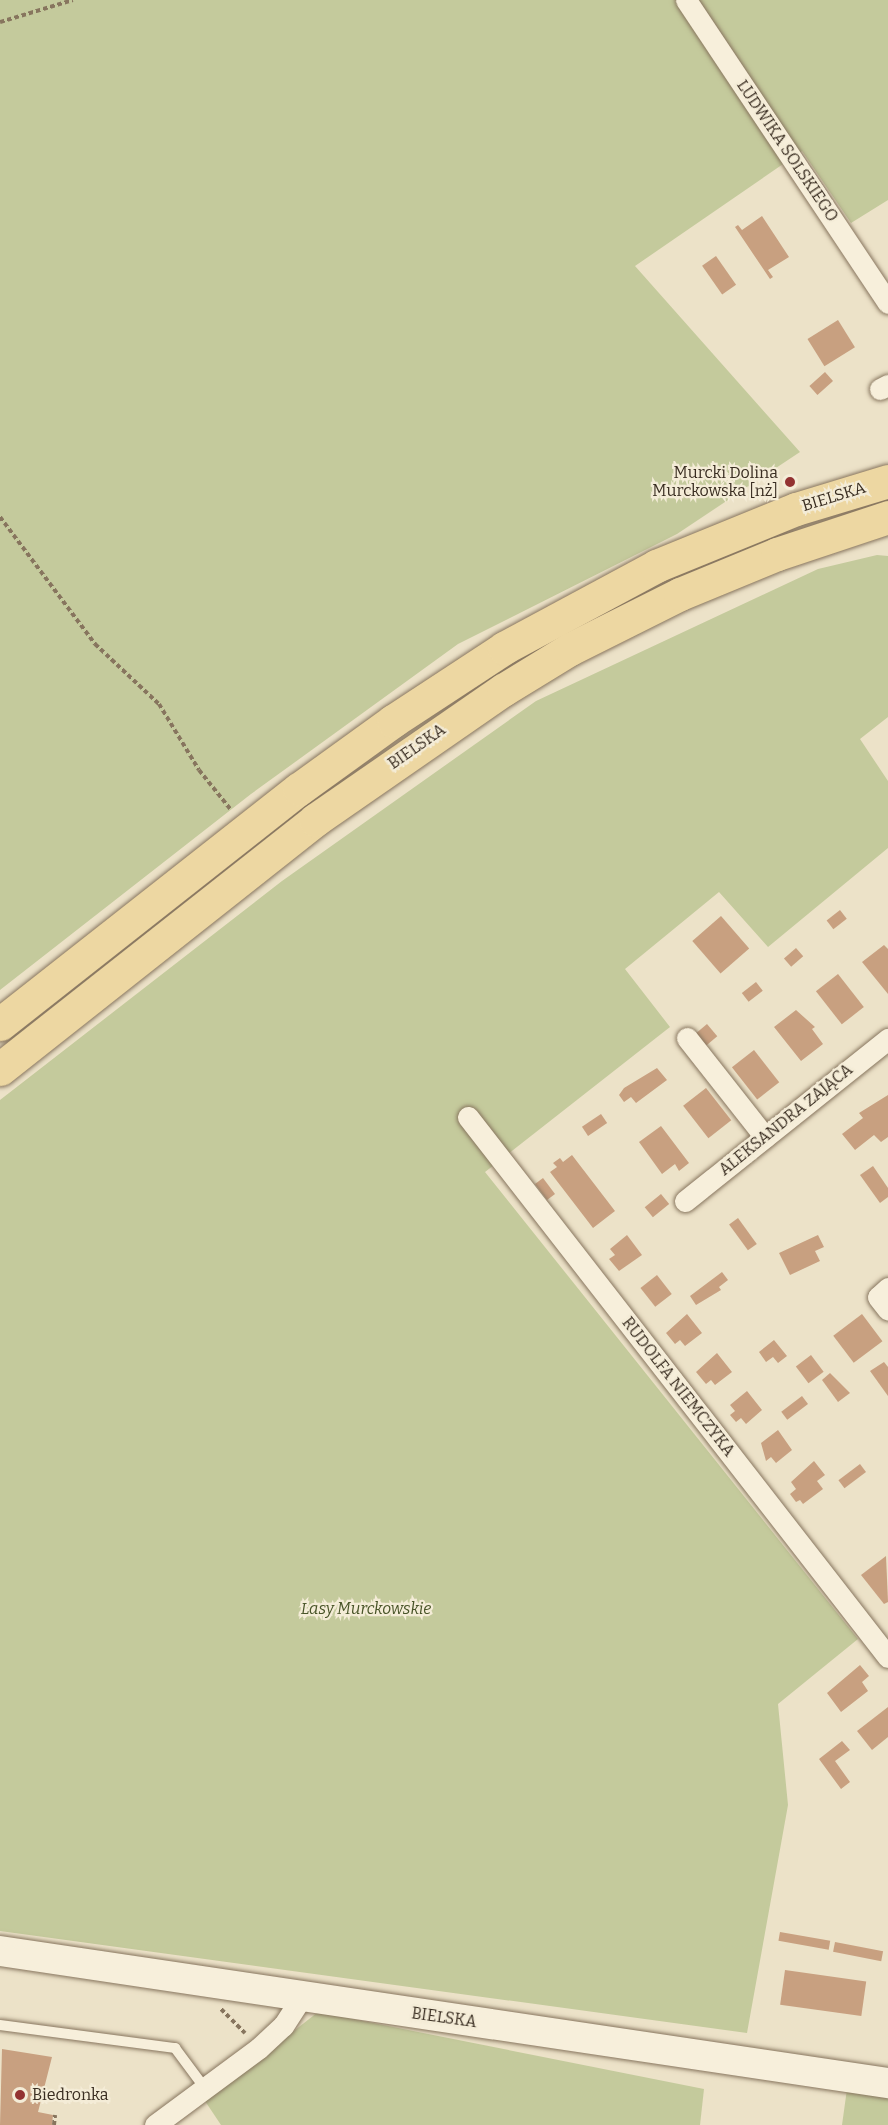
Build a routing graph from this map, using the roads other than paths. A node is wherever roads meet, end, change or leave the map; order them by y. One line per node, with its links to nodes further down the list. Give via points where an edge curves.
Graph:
1 (686, 0): 2 (street, LUDWIKA SOLSKIEGO)
2 (888, 303)
3 (888, 481): 5 (main road, BIELSKA, via 796,509 720,539 656,566 554,619 393,721)
4 (888, 517): 8 (main road, BIELSKA, via 777,554 680,594 570,650 503,690 324,814)
5 (0, 1024)
6 (687, 1038): 10 (street)
7 (888, 1039): 10 (street, ALEKSANDRA ZAJĄCA)
8 (0, 1070)
9 (468, 1117): 12 (street, RUDOLFA NIEMCZYKA)
10 (765, 1137): 11 (street, ALEKSANDRA ZAJĄCA)
11 (684, 1201)
12 (888, 1658)
13 (0, 1951): 14 (street, BIELSKA)
14 (302, 1996): 16 (street, BIELSKA); 17 (street, via 282,2026 259,2048)
15 (0, 2025): 17 (lane, via 175,2048)
16 (888, 2083)
17 (204, 2087): 18 (street)
18 (155, 2125)

